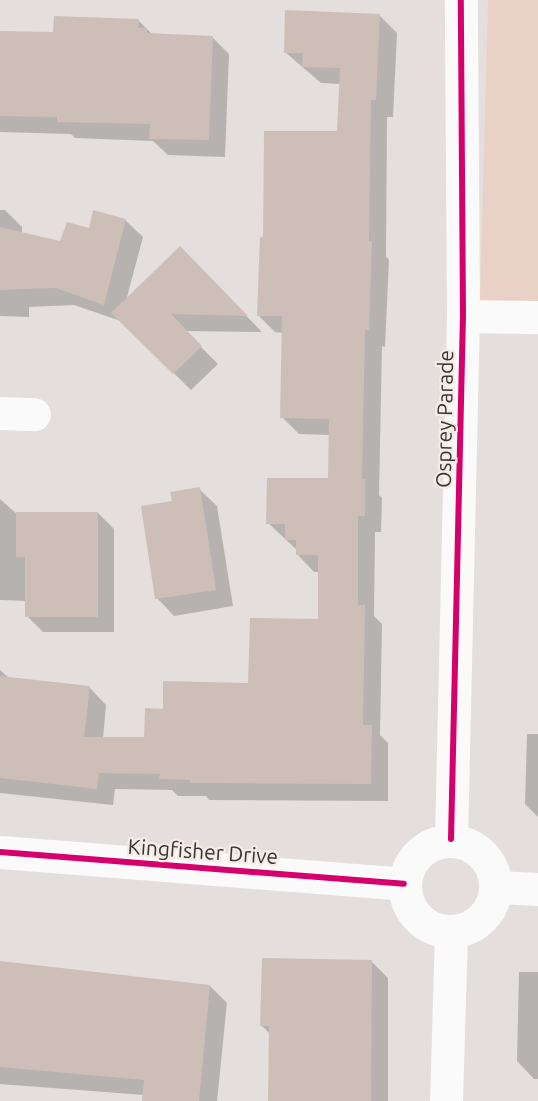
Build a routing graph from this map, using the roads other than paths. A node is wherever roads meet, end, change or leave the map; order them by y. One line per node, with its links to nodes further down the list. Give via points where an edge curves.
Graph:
1 (461, 0): 2 (street, Osprey Parade)
2 (463, 316): 3 (street); 6 (street, Osprey Parade)
3 (538, 317)
4 (0, 413): 5 (street)
5 (34, 414)
6 (451, 840): 8 (street, via 418,853 408,866); 9 (street, via 483,853)
7 (0, 852): 8 (street, Kingfisher Drive)
8 (404, 884): 11 (street, via 407,903 418,919)
9 (497, 887): 10 (street); 11 (street, via 483,919)
10 (538, 889)
11 (451, 932): 12 (street)
12 (446, 1101)

